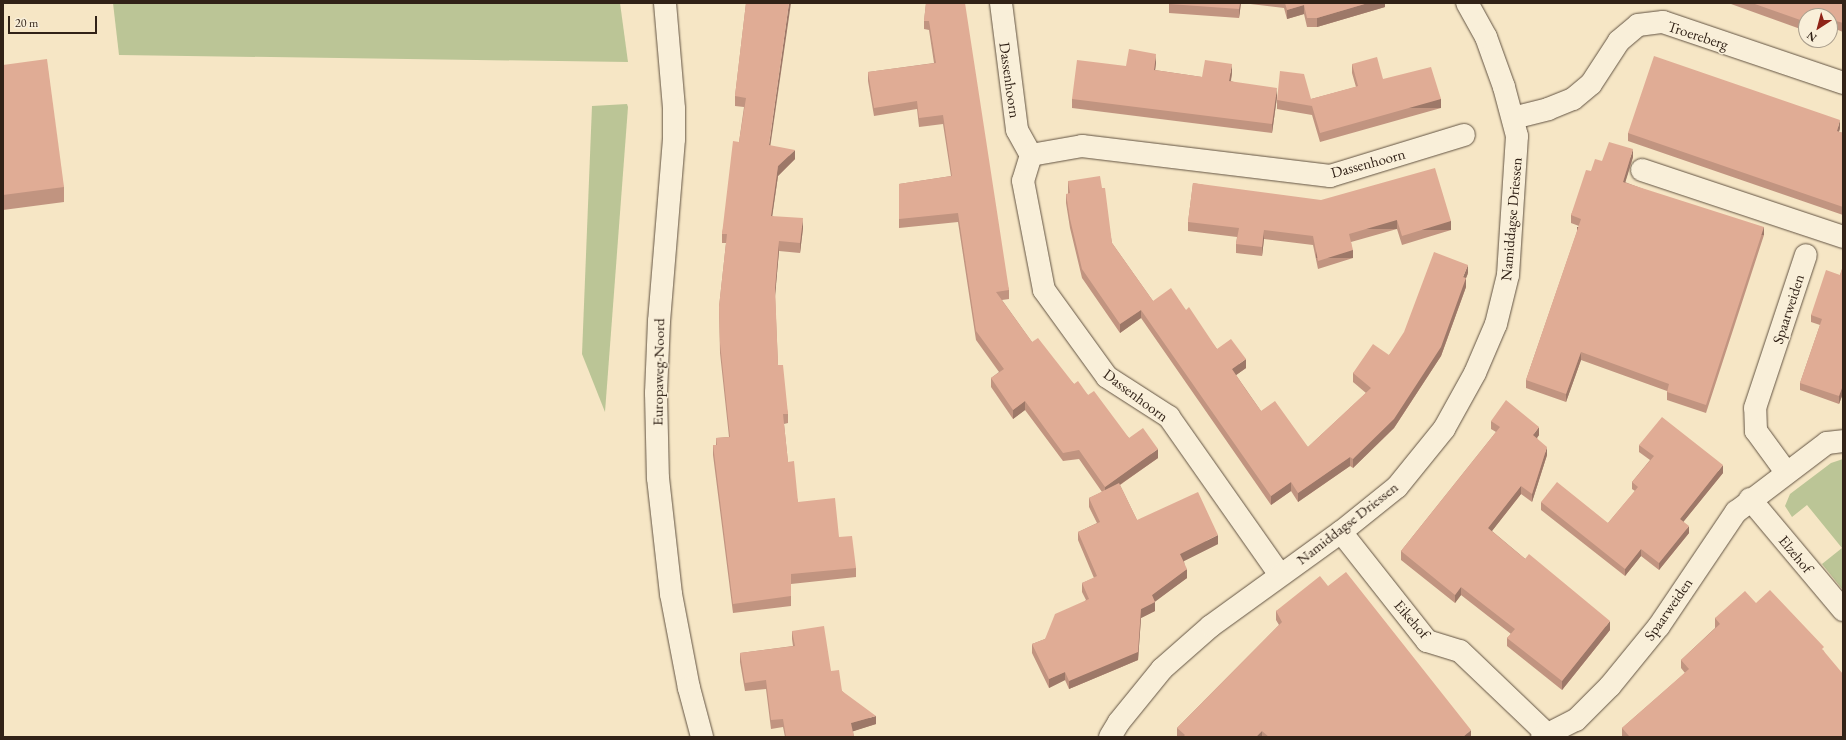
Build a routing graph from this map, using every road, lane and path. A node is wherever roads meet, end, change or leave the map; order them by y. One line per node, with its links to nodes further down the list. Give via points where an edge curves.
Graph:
1 (665, 3): 18 (street, Europaweg-Noord, via 674,139 659,321 656,393 658,478 671,594 689,688)
2 (1000, 3): 7 (street, Dassenhoorn, via 1017,130)
3 (1467, 3): 5 (street, Namiddagse Driessen, via 1486,37)
4 (1843, 83): 5 (street, Troereberg, via 1663,22 1638,25 1619,41 1591,84 1574,99)
5 (1513, 118): 14 (street, Namiddagse Driessen, via 1517,136 1509,267 1496,324 1475,373 1444,429 1397,486)
6 (1464, 135): 7 (street, Dassenhoorn, via 1330,176 1082,146)
7 (1031, 155): 15 (street, Dassenhoorn, via 1023,181 1044,290 1107,377 1169,417)
8 (1642, 170): 9 (street)
9 (1843, 237)
10 (1806, 255): 12 (street, Spaarweiden, via 1755,408 1756,431)
11 (1843, 441): 12 (street, Spaarweiden, via 1827,443)
12 (1786, 472): 13 (street, Spaarweiden)
13 (1750, 499): 16 (street, Elzehof); 17 (street, Spaarweiden, via 1723,527 1659,626 1610,686 1576,720)
14 (1341, 532): 15 (street, Namiddagse Driessen); 17 (street, Eikehof, via 1427,640 1460,651)
15 (1280, 575): 19 (street, Namiddagse Driessen, via 1211,626 1162,669)
16 (1843, 610)
17 (1546, 736)
18 (702, 737)
19 (1110, 737)

